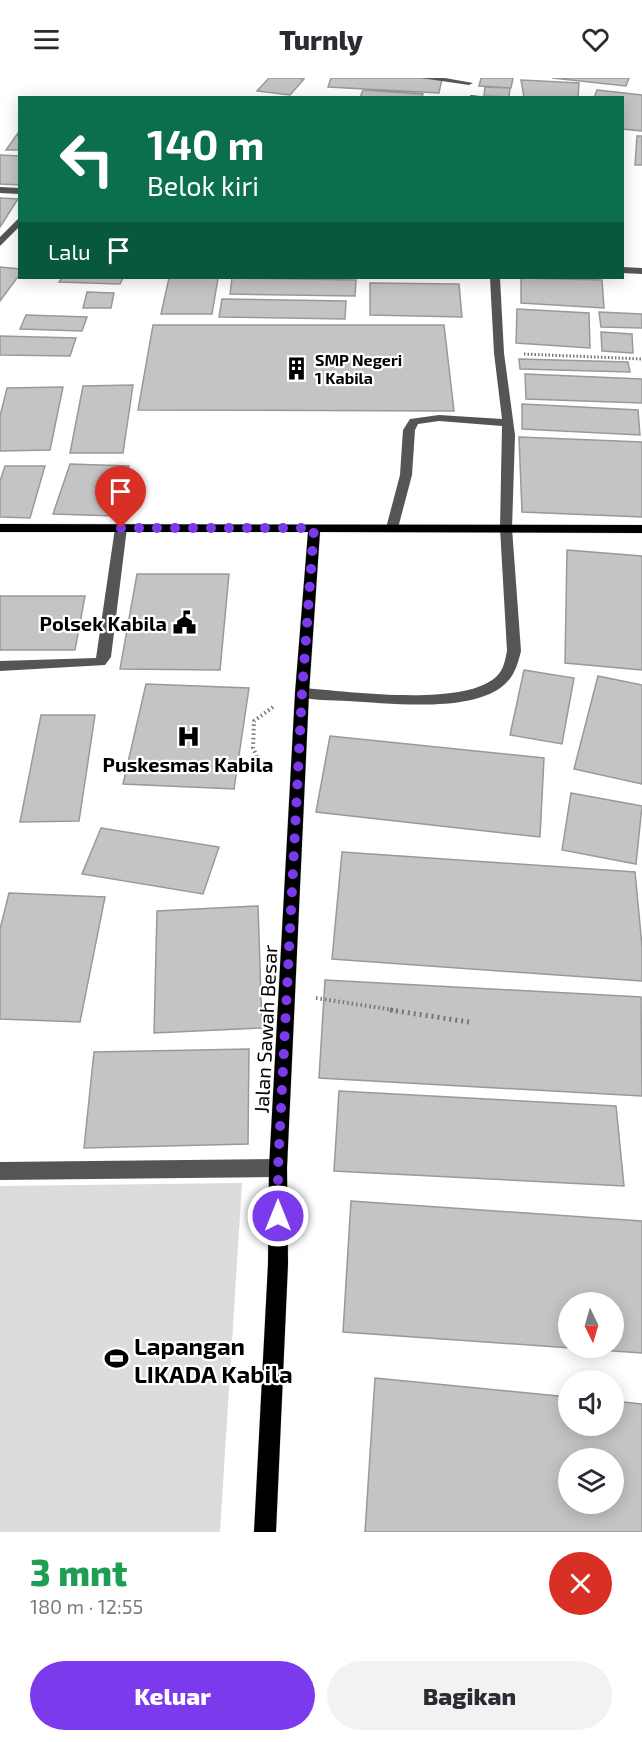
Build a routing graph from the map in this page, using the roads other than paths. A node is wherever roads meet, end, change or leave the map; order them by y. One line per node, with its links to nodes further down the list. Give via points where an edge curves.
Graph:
1 (425, 78): 2 (street)
2 (469, 80): 3 (street)
3 (471, 96)
4 (0, 190): 5 (street)
5 (18, 191)
6 (18, 222): 7 (street)
7 (0, 243)
8 (624, 270): 9 (street)
9 (642, 270)
10 (495, 279): 11 (street)
11 (507, 423): 15 (street, via 439,418 414,421 409,430 406,475); 16 (street)
12 (0, 528): 13 (main road)
13 (121, 528): 14 (main road); 18 (street, via 104,657 100,662)
14 (314, 528): 15 (main road); 19 (main road, Jalan Sawah Besar)
15 (392, 528): 16 (main road)
16 (506, 528): 17 (main road); 19 (street, via 514,651 500,681 484,691 445,699)
17 (642, 529)
18 (0, 666)
19 (302, 693): 20 (main road, Jalan Sawah Besar)
20 (278, 1168): 21 (street); 22 (main road, Jalan Sawah Besar, via 279,1264)
21 (0, 1171)
22 (265, 1532)

